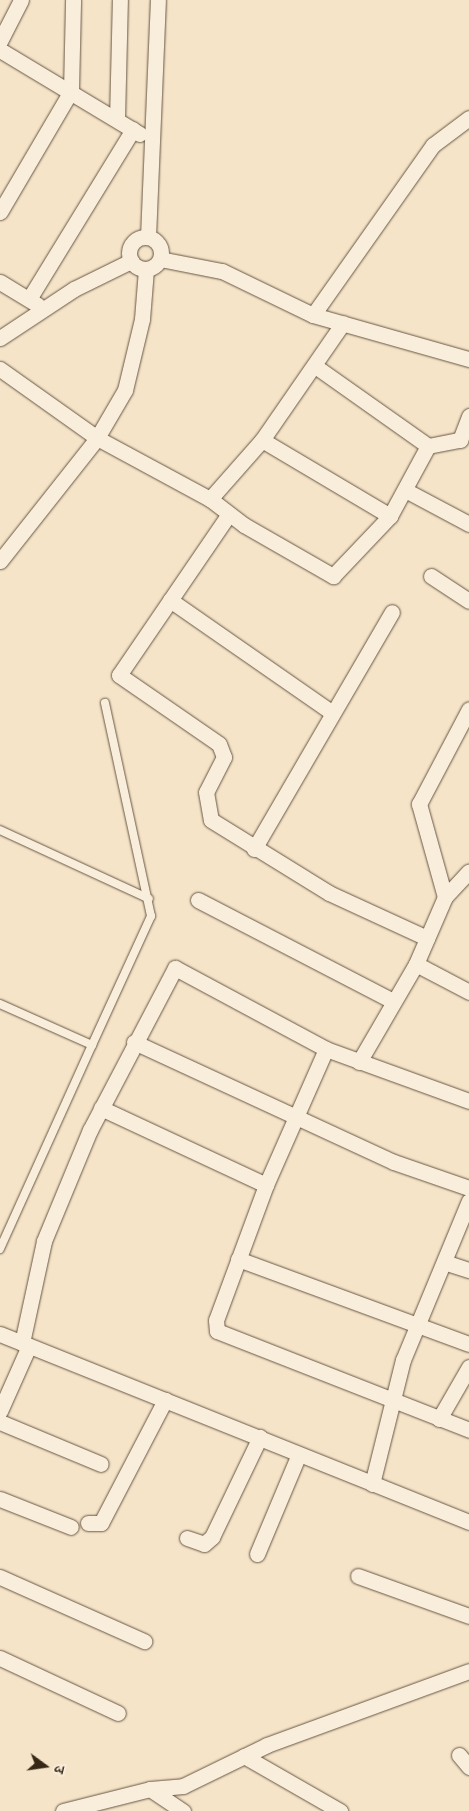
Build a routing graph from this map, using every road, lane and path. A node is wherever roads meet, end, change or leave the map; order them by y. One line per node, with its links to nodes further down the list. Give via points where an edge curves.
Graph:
1 (20, 0): 5 (street)
2 (73, 0): 7 (street)
3 (120, 0): 9 (street)
4 (158, 0): 11 (street)
5 (0, 41)
6 (0, 50): 7 (street)
7 (71, 90): 9 (street); 12 (street)
8 (469, 118): 20 (street, via 433,145)
9 (117, 119): 10 (street)
10 (133, 129): 11 (street); 18 (street)
11 (153, 142): 13 (street)
12 (0, 212)
13 (148, 237): 14 (street, via 159,245); 15 (street, via 131,246)
14 (160, 259): 16 (street); 20 (street, via 222,271)
15 (131, 261): 16 (street); 19 (street)
16 (146, 269): 27 (street, via 131,372)
17 (0, 282): 18 (street)
18 (29, 299): 19 (street)
19 (45, 309): 22 (street)
20 (313, 315): 21 (street)
21 (343, 323): 23 (street); 24 (street)
22 (0, 338)
23 (469, 359)
24 (315, 366): 28 (street); 30 (street)
25 (0, 370): 27 (street)
26 (469, 416): 29 (street)
27 (97, 438): 32 (street); 36 (street)
28 (262, 440): 32 (street); 34 (street)
29 (465, 442): 30 (street)
30 (428, 446): 31 (street)
31 (407, 491): 34 (street); 35 (street)
32 (210, 499): 33 (street)
33 (229, 514): 34 (street, via 333,576); 38 (street)
34 (390, 516)
35 (469, 524)
36 (0, 561)
37 (431, 576): 39 (street)
38 (170, 600): 43 (street); 45 (street, via 119,675 219,744 224,757 206,792 208,812 211,820)
39 (469, 601)
40 (392, 612): 43 (street)
41 (105, 703): 48 (lane)
42 (469, 709): 47 (street, via 419,804)
43 (331, 712): 45 (street)
44 (0, 830): 48 (lane)
45 (254, 849): 50 (street, via 329,892)
46 (469, 871): 47 (street)
47 (445, 897): 50 (street)
48 (149, 899): 56 (lane, via 147,928)
49 (198, 900): 53 (street)
50 (427, 938): 51 (street)
51 (416, 964): 52 (street); 53 (street)
52 (469, 992)
53 (393, 1001): 58 (street)
54 (0, 1004): 56 (lane)
55 (134, 1042): 57 (street, via 175,968); 60 (street); 61 (street)
56 (92, 1045): 65 (lane)
57 (326, 1049): 58 (street); 61 (street)
58 (359, 1062): 59 (street)
59 (469, 1101)
60 (101, 1108): 62 (street); 71 (street, via 44,1240)
61 (293, 1117): 62 (street); 63 (street, via 394,1162)
62 (266, 1185): 66 (street)
63 (469, 1188)
64 (469, 1201): 67 (street)
65 (0, 1249)
66 (238, 1259): 69 (street); 75 (street, via 216,1320 217,1332)
67 (447, 1262): 68 (street); 69 (street)
68 (469, 1270)
69 (418, 1324): 72 (street); 75 (street)
70 (0, 1334): 71 (street)
71 (25, 1344): 74 (street); 76 (street)
72 (469, 1344)
73 (469, 1367): 77 (street)
74 (165, 1400): 80 (street); 86 (street, via 100,1523)
75 (391, 1400): 77 (street); 83 (street)
76 (0, 1411)
77 (439, 1419): 79 (street)
78 (0, 1422): 82 (street)
79 (469, 1430)
80 (260, 1437): 81 (street); 88 (street, via 212,1537 204,1544)
81 (299, 1454): 83 (street); 89 (street)
82 (101, 1464)
83 (372, 1484): 85 (street)
84 (0, 1499): 87 (street)
85 (469, 1522)
86 (88, 1523)
87 (71, 1527)
88 (187, 1538)
89 (257, 1554)
90 (358, 1576): 92 (street)
91 (0, 1577): 93 (street)
92 (469, 1616)
93 (144, 1641)
94 (0, 1658): 96 (street)
95 (469, 1671): 97 (street)
96 (118, 1713)
97 (244, 1756): 100 (street, via 183,1786); 103 (street)
98 (458, 1756): 99 (street)
99 (469, 1767)
100 (150, 1789): 101 (street); 102 (street)
101 (63, 1811)
102 (183, 1811)
103 (340, 1811)

